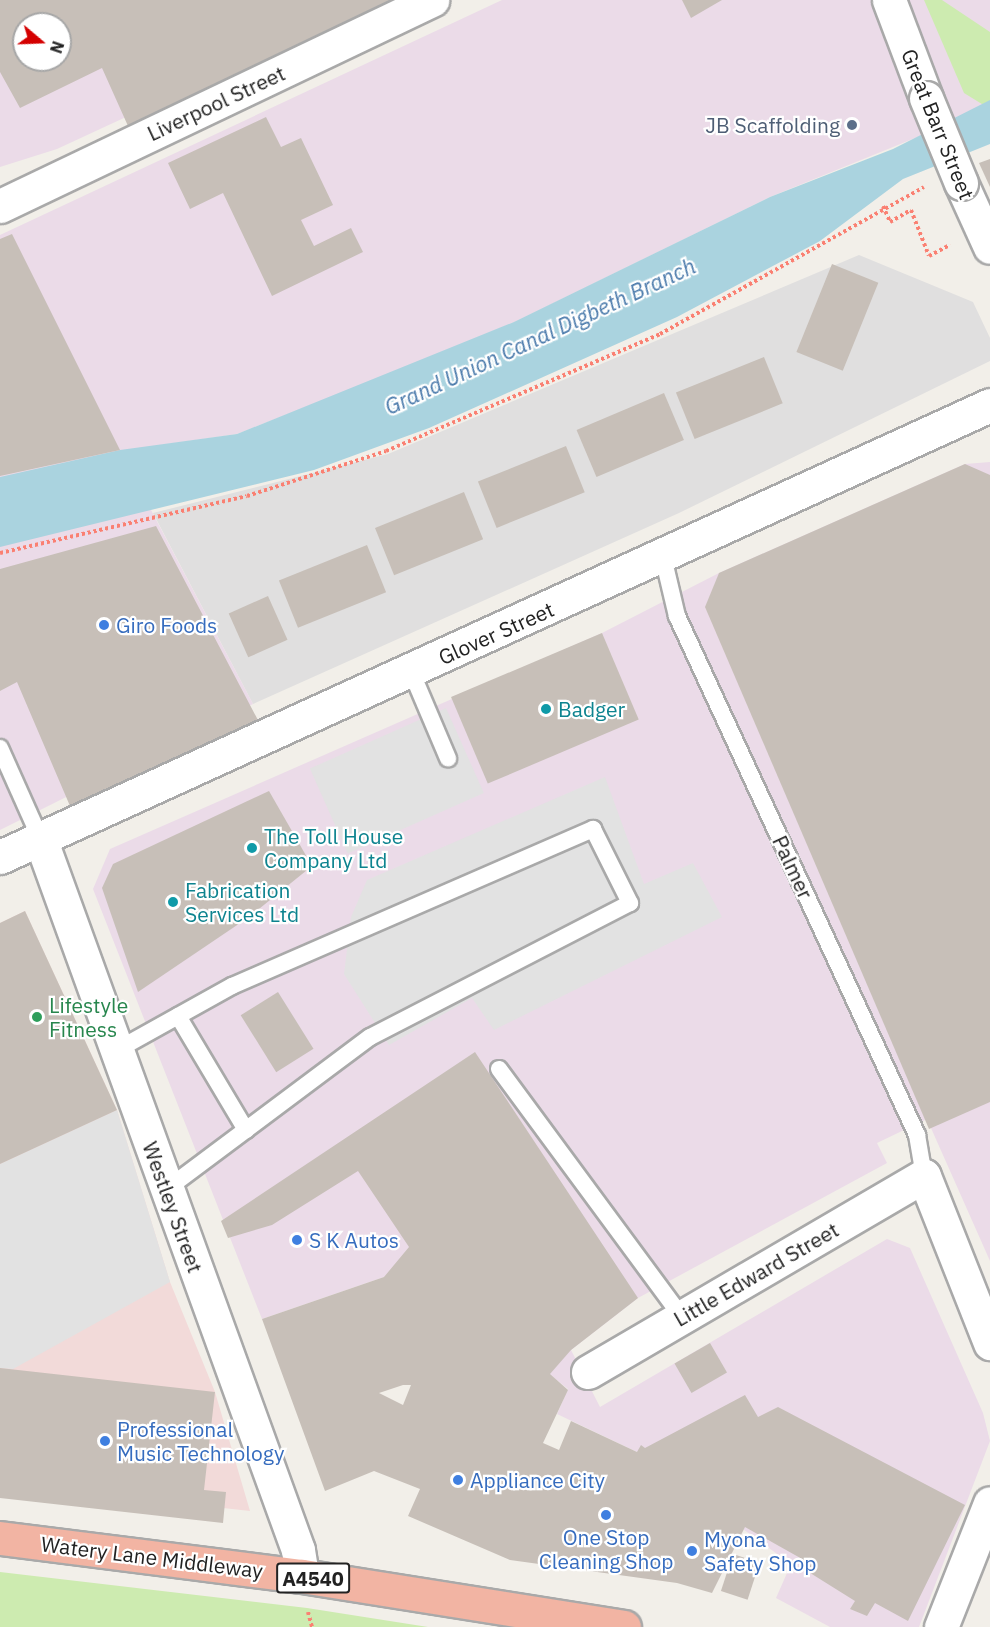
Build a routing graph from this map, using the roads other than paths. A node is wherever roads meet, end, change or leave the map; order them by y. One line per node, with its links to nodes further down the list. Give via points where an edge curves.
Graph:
1 (432, 0): 3 (street, Liverpool Street)
2 (889, 0): 4 (street, Great Barr Street, bridge, via 926,98 949,182)
3 (0, 206)
4 (987, 239)
5 (990, 405): 6 (street, Glover Street)
6 (663, 557): 7 (street, Glover Street); 16 (lane, Palmer, via 677,615 917,1135)
7 (411, 671): 9 (lane); 10 (street, Glover Street)
8 (0, 748): 10 (lane)
9 (448, 758)
10 (40, 838): 11 (street, Glover Street); 13 (street, Westley Street)
11 (0, 857)
12 (178, 1016): 13 (lane); 15 (lane); 15 (lane, via 242,981 593,829 630,903 370,1037)
13 (117, 1050): 17 (street, Westley Street)
14 (499, 1069): 18 (lane)
15 (246, 1130): 17 (lane)
16 (924, 1176): 18 (street, Little Edward Street); 19 (street)
17 (166, 1189): 23 (street, Westley Street, via 298,1550)
18 (681, 1316): 20 (street, Little Edward Street)
19 (990, 1343)
20 (588, 1372)
21 (990, 1503): 25 (street)
22 (0, 1538): 23 (highway, Watery Lane Middleway / A4540)
23 (302, 1576): 24 (highway, Watery Lane Middleway / A4540)
24 (624, 1627)
25 (941, 1627)

